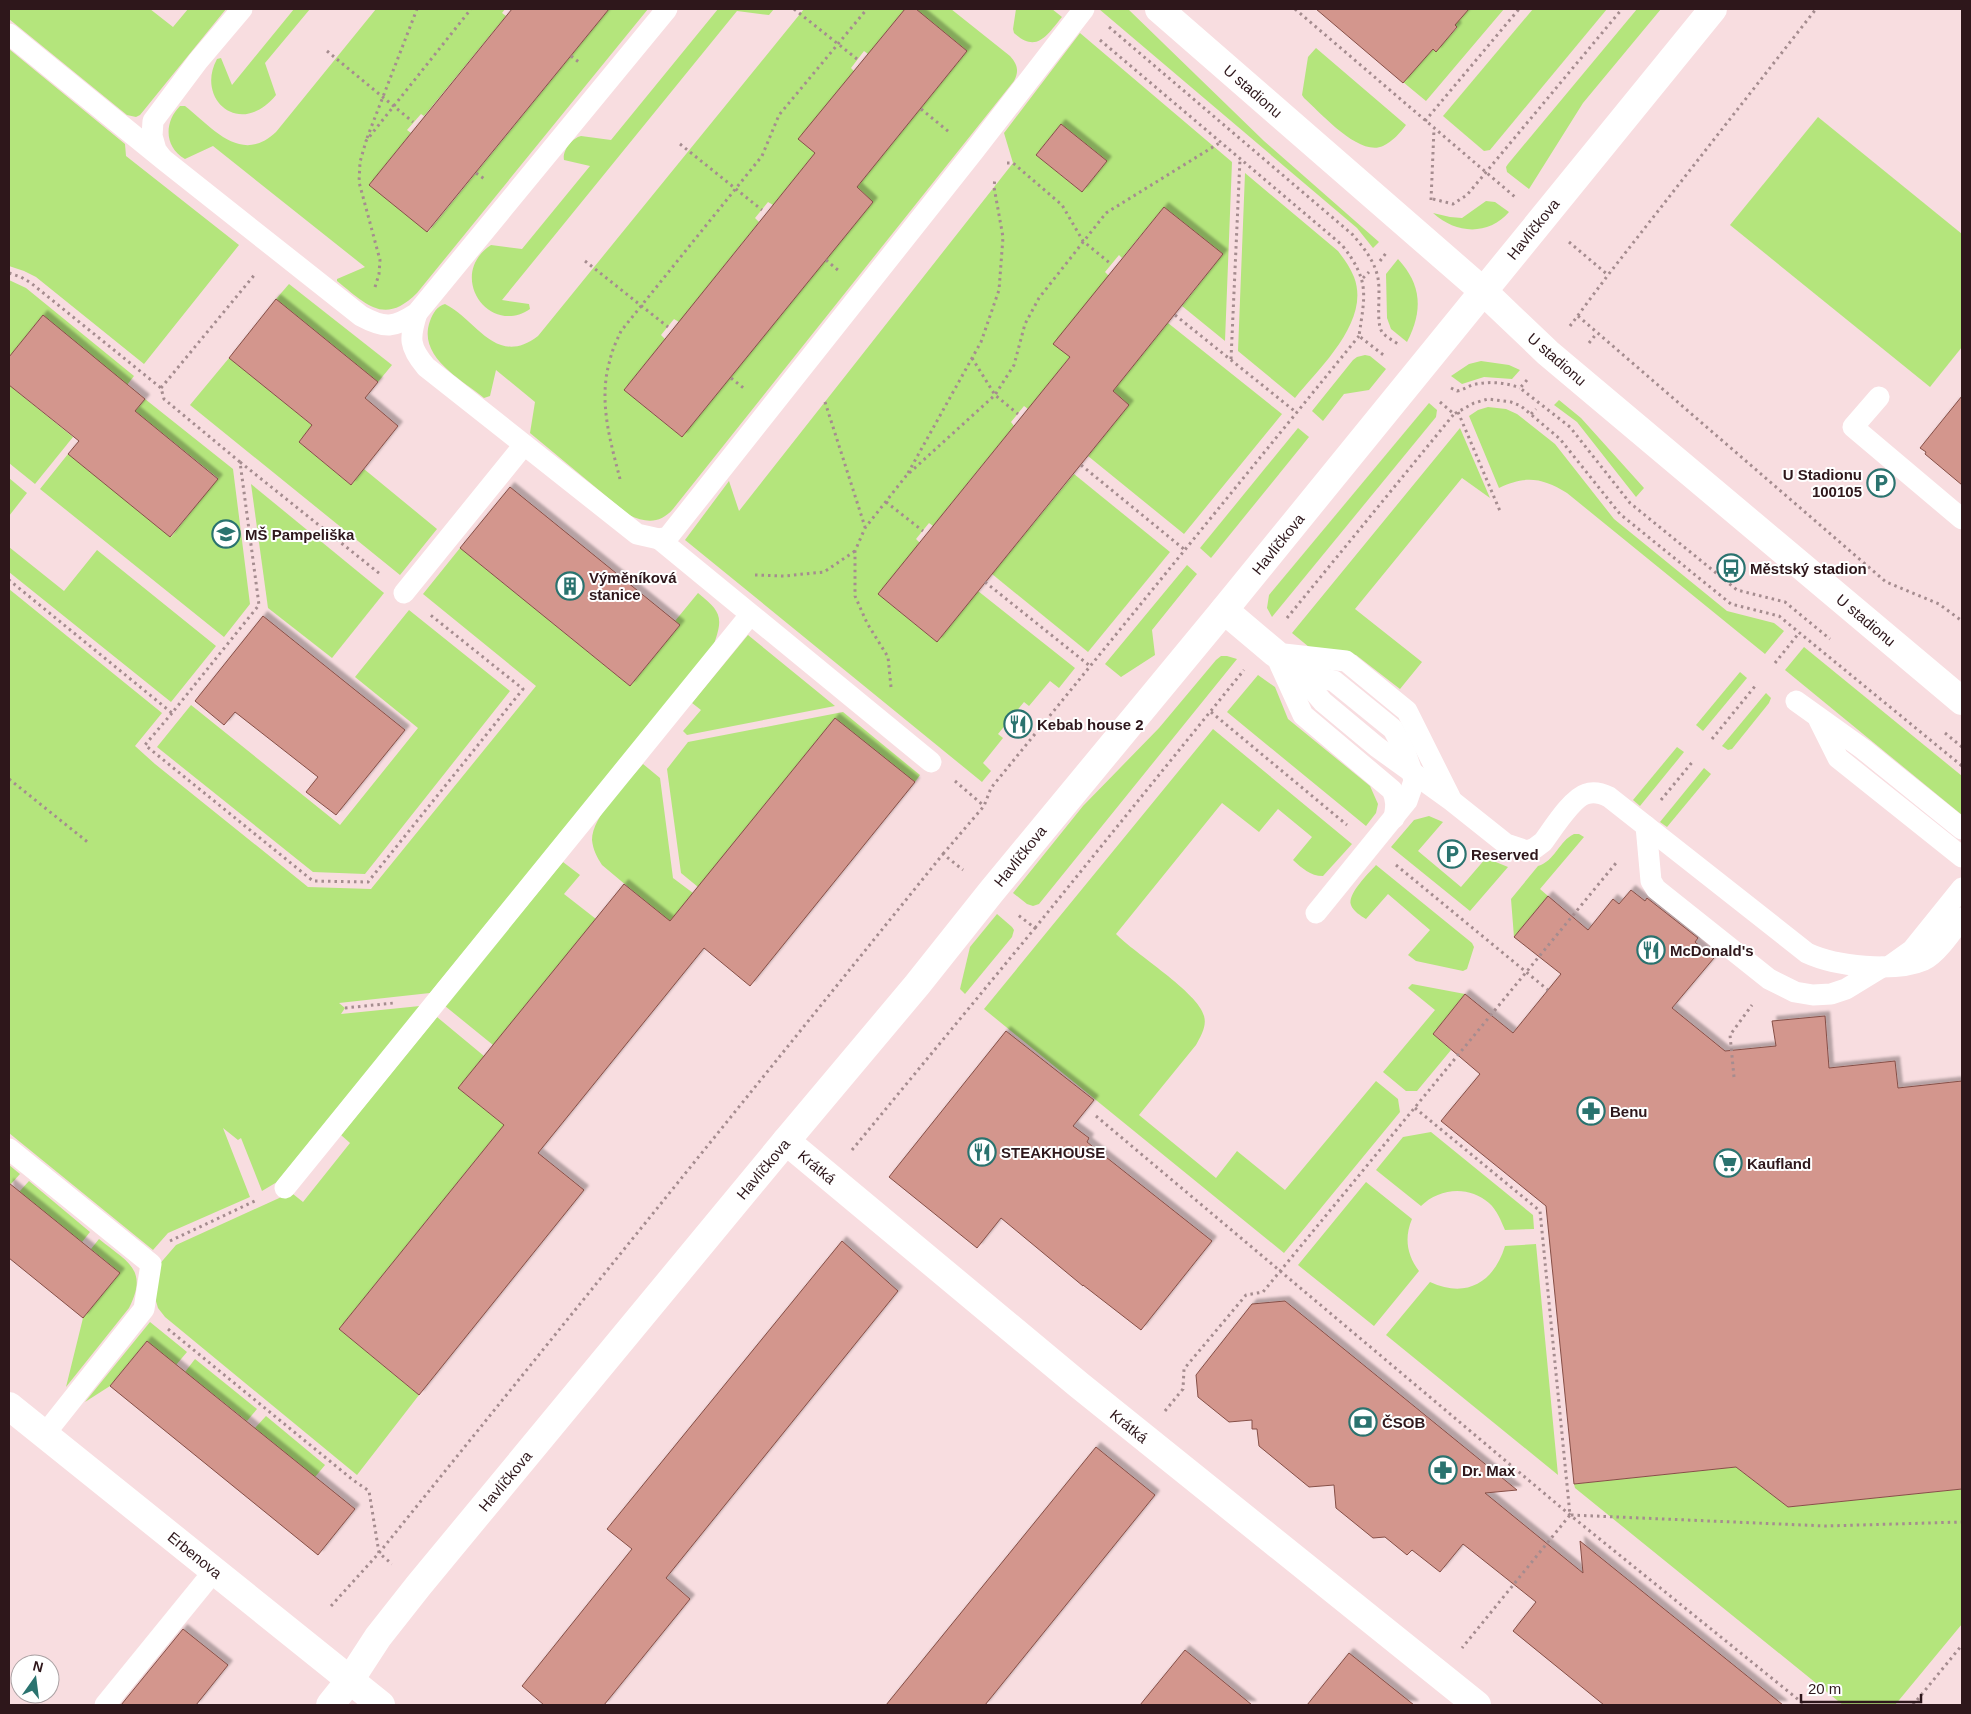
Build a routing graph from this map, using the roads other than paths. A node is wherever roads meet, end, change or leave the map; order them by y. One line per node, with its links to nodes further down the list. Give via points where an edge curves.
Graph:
1 (242, 9): 7 (lane, via 153,121 151,129 156,150)
2 (667, 9): 9 (lane)
3 (1159, 9): 8 (street, U stadionu)
4 (1713, 9): 8 (street, Havlíčkova)
5 (1080, 14): 13 (lane, via 674,531 668,537)
6 (9, 34): 7 (lane)
7 (164, 160): 9 (lane, via 361,316 376,324 391,326)
8 (1483, 291): 15 (street, Havlíčkova); 19 (street, U stadionu, via 1548,354)
9 (417, 313): 11 (lane, via 411,334 416,355 426,367)
10 (1880, 397): 12 (lane, via 1853,427)
11 (524, 445): 13 (lane, via 636,534); 14 (lane)
12 (1962, 519)
13 (658, 539): 16 (lane)
14 (404, 593)
15 (1224, 610): 17 (street); 32 (street, Havlíčkova)
16 (750, 615): 21 (lane); 34 (lane)
17 (1274, 653): 22 (lane, via 1298,673 1334,681 1393,729 1405,752); 23 (lane, via 1346,660 1407,711); 24 (lane, via 1303,715 1392,790 1396,798)
18 (1796, 701): 20 (lane)
19 (1962, 701)
20 (1818, 718): 26 (lane, via 1863,749); 27 (lane, via 1838,758)
21 (931, 762)
22 (1410, 788): 23 (lane); 24 (lane)
23 (1452, 801): 25 (lane, via 1506,844 1527,851 1543,842 1578,798 1592,792 1609,797)
24 (1394, 818): 29 (lane)
25 (1646, 826): 31 (lane, via 1806,953 1837,962); 31 (lane, via 1651,881 1656,889 1768,979 1795,992 1813,996 1846,989)
26 (1962, 829)
27 (1962, 857)
28 (1962, 888): 31 (lane, via 1912,950)
29 (1316, 913)
30 (1962, 918): 31 (lane, via 1933,954 1924,960)
31 (1886, 966)
32 (786, 1141): 38 (street, Havlíčkova, via 419,1585 378,1637); 42 (street, Krátká, via 1143,1437)
33 (9, 1149): 36 (lane, via 151,1264 144,1309)
34 (286, 1188)
35 (9, 1406): 36 (street, Erbenova)
36 (44, 1435): 37 (street, Erbenova)
37 (214, 1571): 38 (street, Erbenova); 39 (lane)
38 (350, 1680): 40 (street, Havlíčkova); 41 (street, Erbenova)
39 (105, 1705)
40 (330, 1705)
41 (381, 1705)
42 (1477, 1705)

